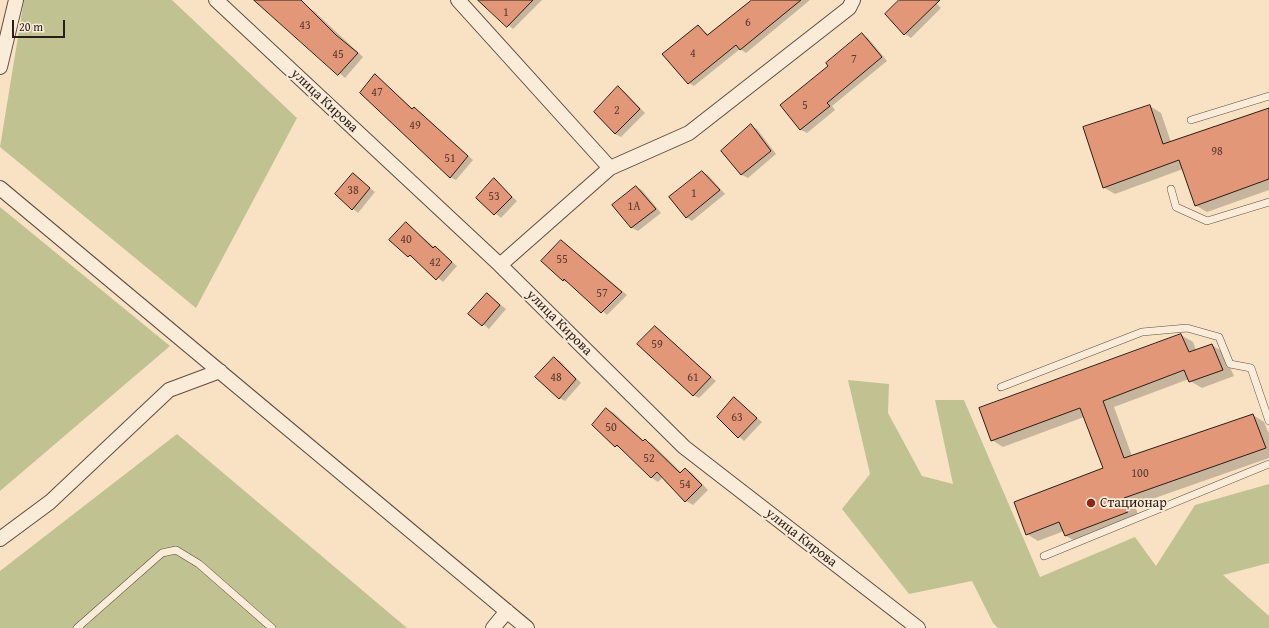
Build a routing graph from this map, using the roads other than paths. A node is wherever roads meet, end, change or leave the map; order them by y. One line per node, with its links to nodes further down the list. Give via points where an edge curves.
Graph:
1 (16, 0): 5 (street)
2 (216, 0): 12 (street, улица Кирова)
3 (458, 0): 8 (street)
4 (854, 0): 8 (street, via 849,8 689,133)
5 (0, 67)
6 (1269, 96): 7 (lane)
7 (1191, 120)
8 (610, 168): 12 (street)
9 (0, 188): 13 (street)
10 (1170, 189): 11 (lane, via 1176,207 1207,221)
11 (1269, 202)
12 (500, 265): 24 (street, улица Кирова, via 684,447)
13 (220, 371): 17 (street, via 169,390 50,502); 19 (street)
14 (1001, 387): 15 (lane, via 1142,332 1187,328 1219,337 1230,364 1250,368)
15 (1269, 421)
16 (1269, 464): 18 (lane)
17 (0, 539)
18 (1044, 556)
19 (507, 611): 22 (street); 23 (street)
20 (77, 628): 21 (lane, via 162,553 176,550 199,564)
21 (272, 628)
22 (493, 628)
23 (527, 628)
24 (918, 628)

